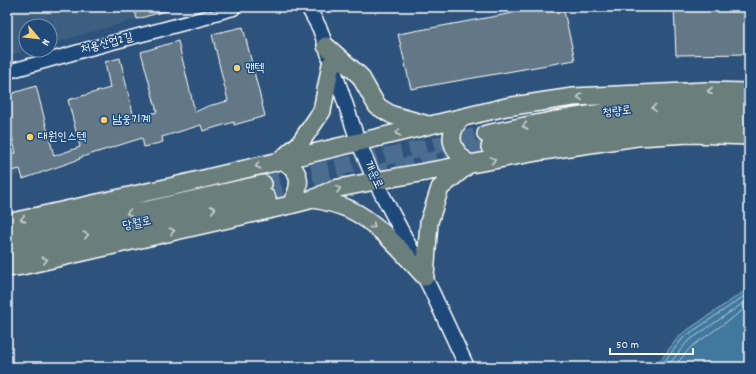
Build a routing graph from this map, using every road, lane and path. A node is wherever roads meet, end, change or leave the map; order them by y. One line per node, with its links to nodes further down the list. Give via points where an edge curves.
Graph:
1 (308, 7): 4 (main road, 개운로)
2 (234, 10): 3 (street)
3 (208, 17): 6 (street, 처용산업2길)
4 (326, 46): 5 (main road, 개운로); 11 (highway, via 360,76 378,106 392,115)
5 (332, 64): 13 (main road, 개운로); 14 (highway, via 322,111 300,143)
6 (7, 72)
7 (749, 92): 9 (highway, one-way to 9, via 707,91 572,97 506,107)
8 (749, 107): 10 (highway, 청량로, one-way to 10, via 691,106 591,114 534,124 488,141 604,127 721,120)
9 (461, 118): 11 (highway); 15 (highway, via 455,124 452,143 461,158)
10 (749, 121)
11 (430, 125): 13 (highway, one-way to 13)
12 (749, 136): 15 (highway, one-way to 12, via 637,137 690,134)
13 (358, 141): 14 (highway); 16 (main road, 개운로)
14 (281, 160): 18 (highway, via 295,170 298,178 296,196); 19 (highway, one-way to 19)
15 (469, 164): 16 (highway); 23 (highway, via 440,188 429,222)
16 (375, 181): 17 (highway, one-way to 16, via 334,189); 23 (main road, 개운로)
17 (313, 199): 18 (highway); 23 (highway, one-way to 23, via 331,202 357,214 387,237)
18 (290, 205): 22 (highway, one-way to 18)
19 (7, 223)
20 (7, 239): 21 (highway, 당월로, one-way to 20, via 265,191 76,222)
21 (7, 253)
22 (7, 268)
23 (425, 277): 24 (main road, 개운로)
24 (467, 367)

